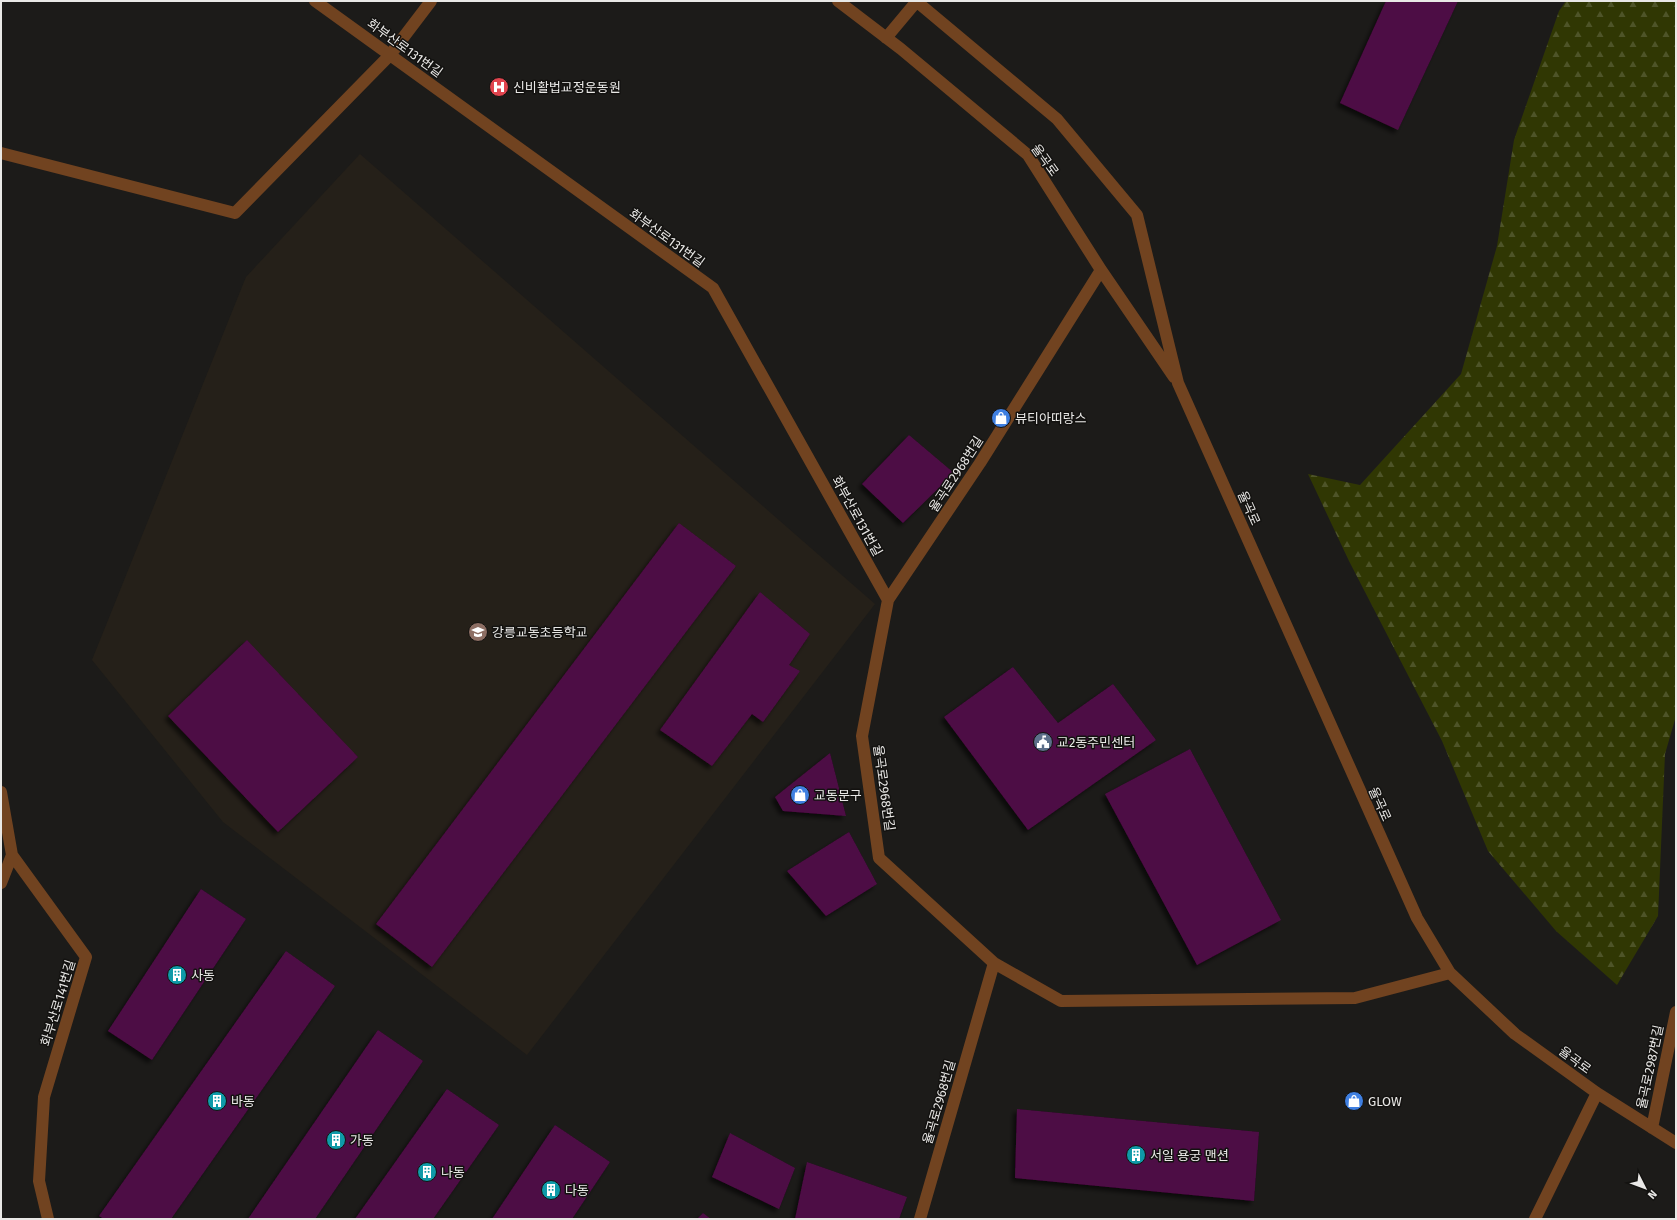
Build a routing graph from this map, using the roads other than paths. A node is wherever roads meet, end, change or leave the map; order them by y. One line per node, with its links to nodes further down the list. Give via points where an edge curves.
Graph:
1 (315, 1): 6 (street, 화부산로131번길)
2 (430, 1): 6 (street)
3 (838, 1): 5 (street, 율곡로)
4 (916, 1): 5 (street); 9 (street, 율곡로, via 1057,119 1138,215)
5 (886, 38): 8 (street, 율곡로, via 1028,155)
6 (390, 55): 7 (street, via 235,213); 10 (street, 화부산로131번길, via 713,288)
7 (1, 153)
8 (1101, 270): 9 (street, 율곡로); 10 (street, 율곡로2968번길, via 980,463)
9 (1178, 383): 15 (street, 율곡로, via 1417,918)
10 (888, 600): 14 (street, 율곡로2968번길, via 862,736 879,858)
11 (1, 792): 12 (street, 화부산로141번길)
12 (12, 855): 13 (street); 20 (street, 화부산로141번길, via 86,957 44,1097 39,1181)
13 (1, 883)
14 (994, 963): 15 (street, via 1061,1001 1355,998); 21 (street, 율곡로2968번길)
15 (1450, 972): 17 (street, 율곡로, via 1515,1034)
16 (1676, 1012): 18 (street, 율곡로2987번길)
17 (1597, 1093): 18 (street, 율곡로); 22 (street)
18 (1652, 1128): 19 (street, 율곡로)
19 (1676, 1143)
20 (48, 1219)
21 (920, 1219)
22 (1535, 1219)

